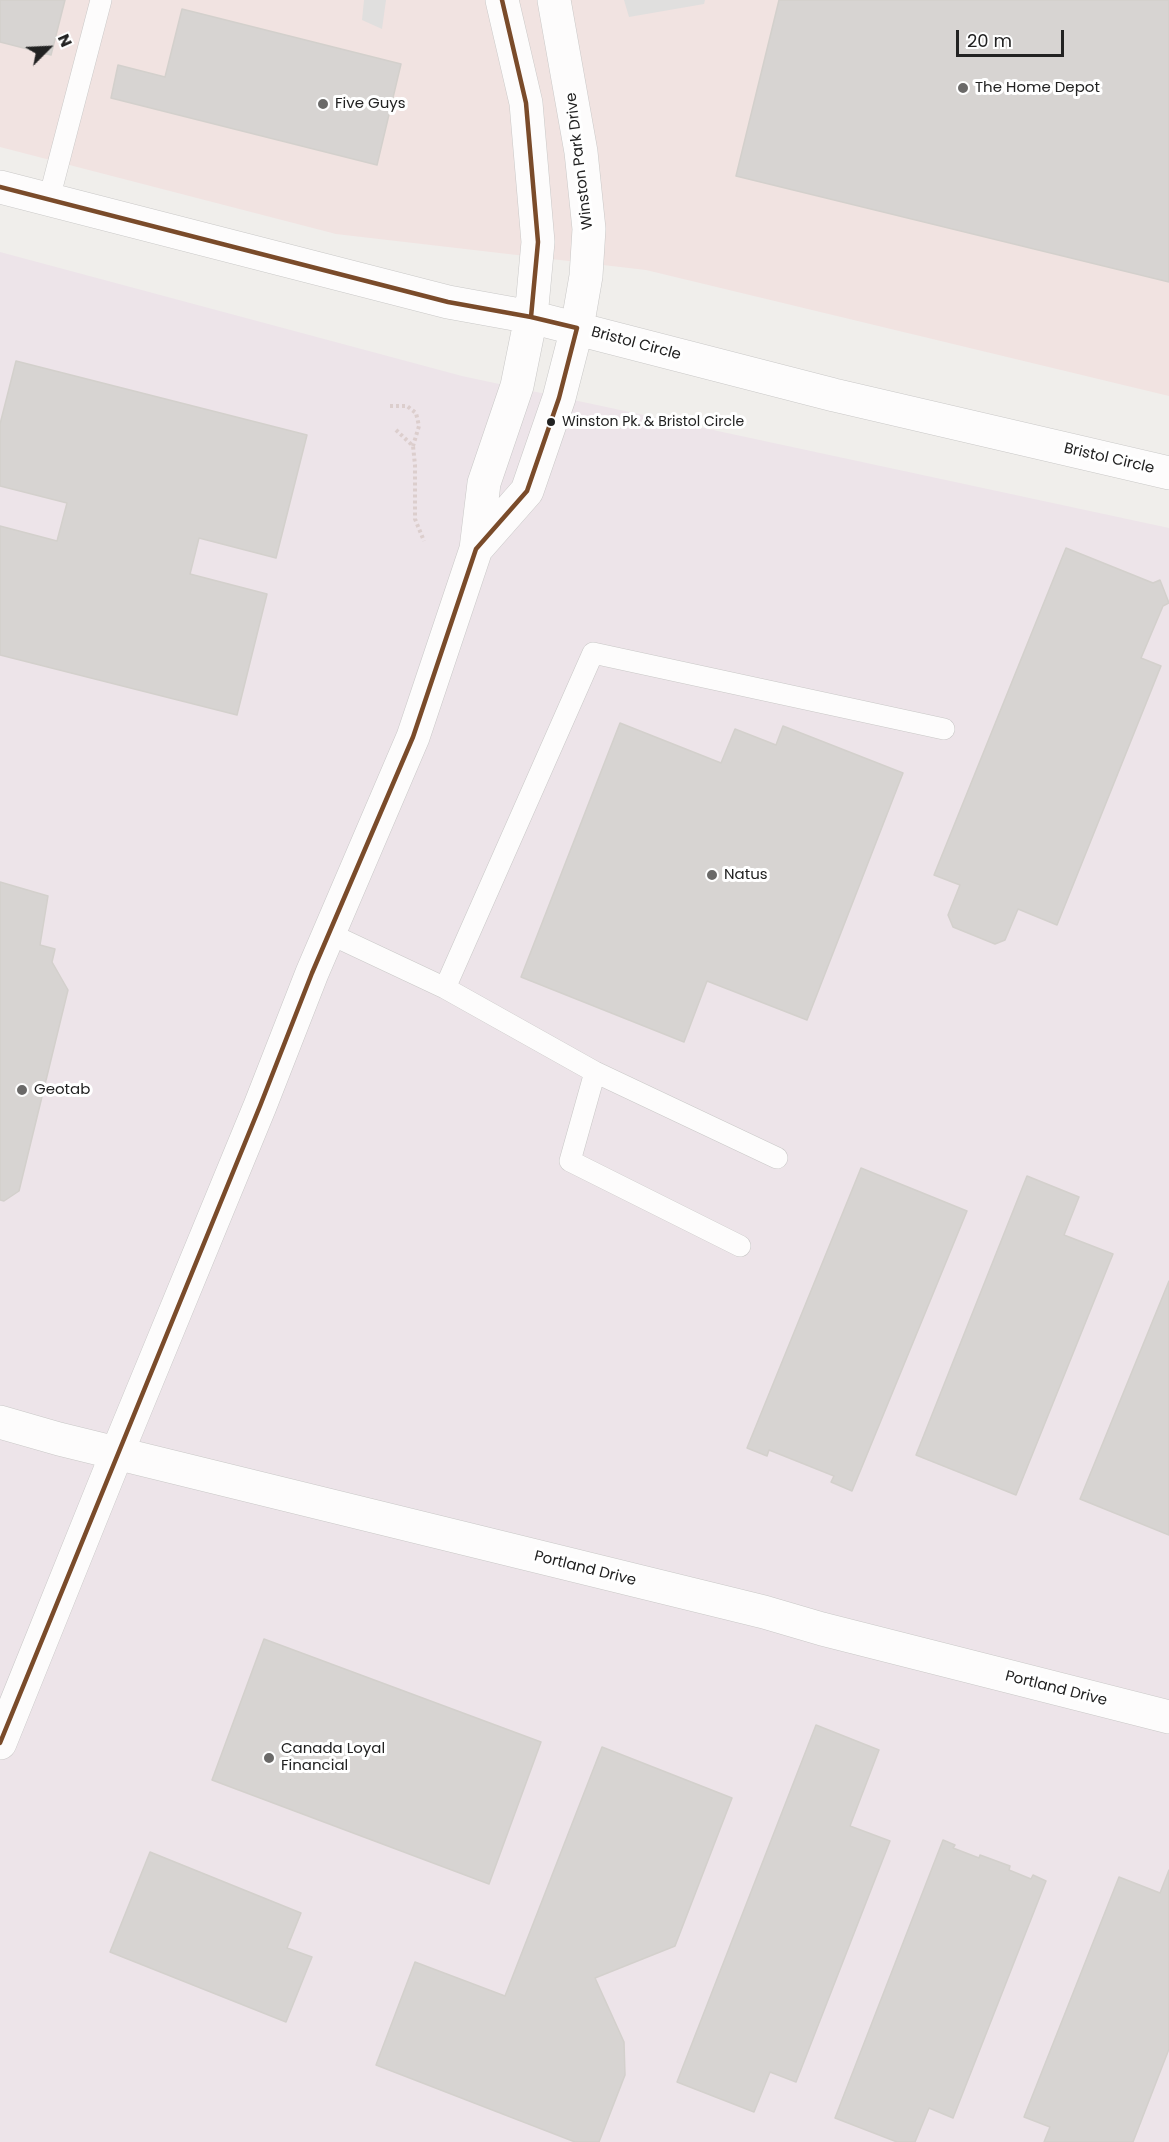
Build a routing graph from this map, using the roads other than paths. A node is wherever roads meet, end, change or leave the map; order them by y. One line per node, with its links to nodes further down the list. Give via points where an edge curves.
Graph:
1 (101, 0): 5 (lane)
2 (502, 0): 6 (street, Winston Park Drive, via 526,103 537,242)
3 (554, 0): 7 (street, Winston Park Drive, via 580,141 589,229)
4 (0, 187): 5 (street, Bristol Circle)
5 (49, 199): 6 (street, Bristol Circle, via 448,302)
6 (531, 317): 7 (street, Bristol Circle); 9 (street, Winston Park Drive, via 514,399 484,483)
7 (577, 328): 8 (street, Bristol Circle, via 834,395); 9 (street, Winston Park Drive, via 527,492)
8 (1169, 473)
9 (476, 549): 11 (street, Winston Park Drive, via 413,737)
10 (944, 729): 12 (lane, via 593,653)
11 (328, 933): 12 (lane); 17 (street, Winston Park Drive)
12 (445, 988): 13 (lane)
13 (595, 1072): 14 (lane); 15 (lane, via 570,1161)
14 (777, 1158)
15 (740, 1246)
16 (0, 1422): 17 (street, Portland Drive)
17 (117, 1453): 18 (street, Portland Drive, via 764,1612); 19 (street, Winston Park Drive)
18 (1169, 1717)
19 (0, 1743)

